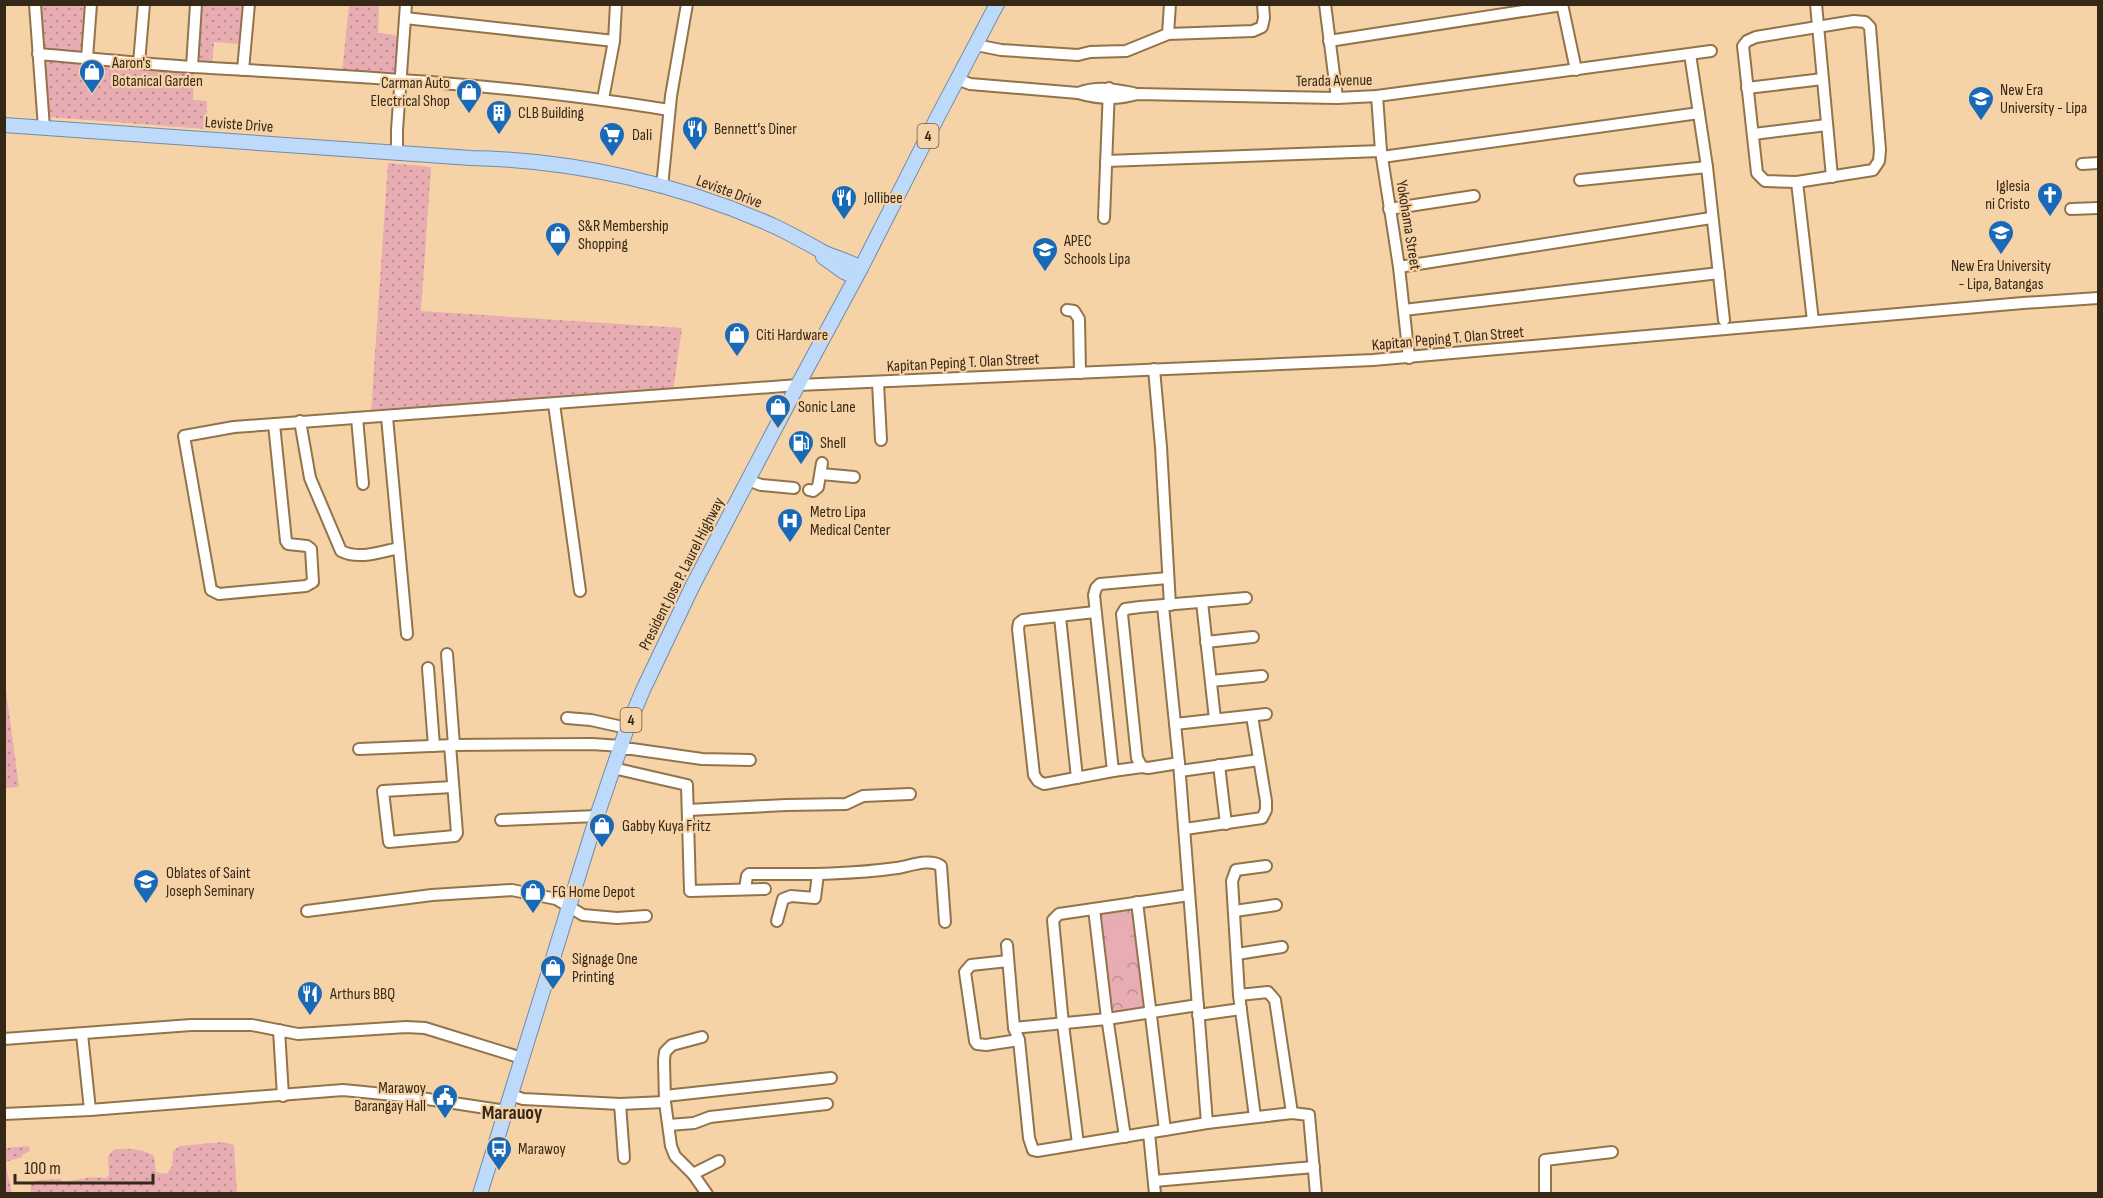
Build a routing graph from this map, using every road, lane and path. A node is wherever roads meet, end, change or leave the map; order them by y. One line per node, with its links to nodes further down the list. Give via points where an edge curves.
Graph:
1 (35, 4): 22 (street)
2 (91, 4): 24 (street)
3 (144, 4): 25 (street)
4 (196, 4): 26 (street)
5 (249, 4): 27 (street)
6 (406, 4): 15 (street)
7 (616, 4): 19 (street)
8 (687, 4): 37 (street)
9 (997, 4): 20 (main road, President Jose P. Laurel Highway / 4)
10 (1170, 4): 17 (street)
11 (1263, 4): 17 (street, via 1262,27 1253,31)
12 (1325, 4): 18 (street)
13 (1816, 4): 16 (street)
14 (1562, 5): 18 (street); 28 (street)
15 (405, 18): 19 (street); 31 (street)
16 (1818, 27): 30 (street); 32 (street, via 1747,41 1743,46); 50 (street, via 1854,21 1870,27 1879,161 1873,170)
17 (1168, 34): 20 (street, via 1126,51)
18 (1329, 40): 35 (street)
19 (614, 41): 36 (street)
20 (977, 43): 29 (main road, President Jose P. Laurel Highway / 4)
21 (1711, 51): 23 (street, Terada Avenue)
22 (38, 54): 24 (street); 41 (street)
23 (1690, 54): 28 (street, Terada Avenue); 38 (street)
24 (87, 58): 25 (street)
25 (139, 63): 26 (street)
26 (192, 67): 27 (street)
27 (243, 70): 31 (street)
28 (1576, 70): 34 (street, Terada Avenue)
29 (957, 79): 33 (street, Terada Avenue, via 970,84 1078,93 1092,88); 61 (main road, President Jose P. Laurel Highway / 4)
30 (1823, 79): 32 (street); 40 (street)
31 (402, 80): 36 (street); 43 (street)
32 (1747, 88): 42 (street)
33 (1109, 93): 35 (street, Terada Avenue, via 1124,98 1137,94); 46 (street)
34 (1377, 96): 35 (street, Terada Avenue); 44 (street, Yokohama Street)
35 (1337, 98)
36 (603, 99): 37 (street)
37 (669, 110): 53 (street)
38 (1699, 112): 44 (street); 49 (street)
39 (4, 125): 41 (main road, Leviste Drive)
40 (1827, 125): 42 (street); 50 (street)
41 (44, 128): 43 (main road, Leviste Drive)
42 (1754, 134): 52 (street, via 1760,177 1765,181)
43 (397, 153): 45 (main road, Leviste Drive)
44 (1382, 154): 46 (street); 56 (street, Yokohama Street)
45 (471, 158): 53 (main road, Leviste Drive, via 564,165); 61 (main road, Leviste Drive, via 592,176 696,202 774,231 841,269)
46 (1106, 161): 58 (street)
47 (2098, 163): 48 (street)
48 (2082, 164)
49 (1707, 166): 51 (street); 59 (street)
50 (1832, 177): 52 (street)
51 (1580, 180)
52 (1797, 182): 67 (street)
53 (662, 187): 61 (main road, Leviste Drive, via 763,221)
54 (1474, 196): 56 (street)
55 (2098, 208): 57 (street)
56 (1389, 209): 60 (street, Yokohama Street)
57 (2071, 209)
58 (1104, 218)
59 (1711, 218): 60 (street); 62 (street)
60 (1399, 267): 65 (street, Yokohama Street)
61 (859, 272): 72 (main road, President Jose P. Laurel Highway / 4)
62 (1719, 273): 65 (street); 66 (street)
63 (2098, 298): 67 (street, Kapitan Peping T. Olan Street)
64 (1067, 309): 70 (street, via 1079,319)
65 (1404, 310): 68 (street, Yokohama Street)
66 (1724, 320)
67 (1813, 321): 68 (street, Kapitan Peping T. Olan Street)
68 (1409, 358): 69 (street, Kapitan Peping T. Olan Street)
69 (1154, 369): 70 (street, Kapitan Peping T. Olan Street); 85 (street)
70 (1080, 373): 71 (street, Kapitan Peping T. Olan Street)
71 (878, 383): 72 (street, Kapitan Peping T. Olan Street); 78 (street)
72 (798, 385): 73 (street, Kapitan Peping T. Olan Street); 80 (main road, President Jose P. Laurel Highway / 4)
73 (554, 404): 74 (street, Kapitan Peping T. Olan Street); 86 (street)
74 (387, 417): 75 (street, Kapitan Peping T. Olan Street); 84 (street)
75 (357, 418): 76 (street, Kapitan Peping T. Olan Street); 81 (street)
76 (300, 422): 77 (street, Kapitan Peping T. Olan Street); 84 (street, via 310,478 341,551 358,556)
77 (274, 424): 77 (street, Kapitan Peping T. Olan Street, via 184,436 214,593 306,586 313,582 311,549 286,541)
78 (880, 440)
79 (854, 477): 83 (street, via 821,469 818,487)
80 (748, 480): 82 (street); 104 (main road, President Jose P. Laurel Highway / 4, via 683,606)
81 (363, 484)
82 (794, 488)
83 (809, 490)
84 (399, 548): 92 (street)
85 (1168, 578): 89 (street); 90 (street, via 1100,584 1094,595)
86 (579, 591)
87 (1246, 598): 88 (street)
88 (1202, 602): 89 (street); 94 (street)
89 (1166, 605): 103 (street); 112 (street, via 1125,609 1122,614 1135,749)
90 (1095, 612): 91 (street); 115 (street)
91 (1059, 617): 116 (street); 116 (street, via 1023,620 1018,629 1034,775 1044,784)
92 (407, 634)
93 (1253, 637): 94 (street)
94 (1206, 642): 98 (street)
95 (447, 654): 105 (street)
96 (428, 668): 106 (street)
97 (1262, 676): 98 (street)
98 (1211, 681): 102 (street)
99 (1266, 714): 100 (street)
100 (1252, 716): 102 (street); 110 (street)
101 (567, 718): 104 (street)
102 (1215, 719): 103 (street)
103 (1175, 724): 113 (street)
104 (627, 728): 107 (main road, President Jose P. Laurel Highway / 4)
105 (452, 745): 106 (street); 107 (street, via 592,744); 117 (street)
106 (434, 746): 108 (street)
107 (620, 748): 109 (street, via 702,759); 114 (main road, President Jose P. Laurel Highway / 4)
108 (359, 749)
109 (750, 760)
110 (1259, 760): 111 (street); 122 (street, via 1266,810 1262,818)
111 (1219, 765): 113 (street); 122 (street)
112 (1142, 767): 113 (street); 115 (street)
113 (1180, 767): 123 (street)
114 (613, 768): 119 (street, via 687,784); 120 (main road, President Jose P. Laurel Highway / 4)
115 (1113, 771): 116 (street)
116 (1077, 778)
117 (452, 787): 117 (street, via 455,836 389,842 382,791)
118 (910, 794): 119 (street, via 863,796 846,804)
119 (688, 810): 127 (street, via 690,891)
120 (597, 816): 121 (street); 131 (main road, President Jose P. Laurel Highway / 4)
121 (501, 820)
122 (1226, 824): 123 (street)
123 (1185, 829): 128 (street)
124 (1266, 866): 134 (street, via 1236,870 1233,874)
125 (818, 874): 127 (street, via 749,874); 136 (street, via 815,897 783,899); 137 (street, via 939,864)
126 (765, 889): 127 (street)
127 (746, 890)
128 (1190, 895): 129 (street); 144 (street)
129 (1137, 902): 132 (street); 145 (street)
130 (1276, 905): 134 (street)
131 (568, 908): 133 (street, via 556,900 504,890); 135 (street, via 583,915); 154 (main road, President Jose P. Laurel Highway / 4)
132 (1094, 909): 146 (street); 147 (street, via 1059,914 1053,920)
133 (307, 911)
134 (1235, 911): 140 (street)
135 (646, 916)
136 (777, 921)
137 (945, 922)
138 (1007, 945): 141 (street)
139 (1282, 947): 140 (street)
140 (1237, 954): 142 (street)
141 (1008, 961): 148 (street); 153 (street, via 971,965 965,972 977,1044)
142 (1239, 995): 143 (street); 163 (street, via 1268,992 1275,1000)
143 (1241, 1009): 144 (street); 165 (street)
144 (1198, 1010): 145 (street); 166 (street)
145 (1151, 1012): 146 (street); 168 (street)
146 (1107, 1019): 147 (street); 170 (street)
147 (1063, 1024): 148 (street); 171 (street)
148 (1014, 1028): 153 (street)
149 (279, 1030): 150 (street, via 252,1025 191,1025); 154 (street, via 298,1034 425,1028); 157 (street)
150 (82, 1034): 152 (street); 161 (street)
151 (702, 1037): 158 (street, via 668,1048 664,1060)
152 (4, 1039)
153 (1019, 1040): 171 (street, via 1030,1146 1037,1151)
154 (522, 1058): 156 (main road, President Jose P. Laurel Highway / 4)
155 (831, 1078): 158 (street)
156 (511, 1095): 159 (street); 162 (main road, President Jose P. Laurel Highway / 4)
157 (283, 1096): 161 (street); 162 (street, via 343,1090)
158 (665, 1099): 159 (street); 167 (street)
159 (620, 1104): 173 (street)
160 (827, 1104): 167 (street)
161 (90, 1110): 164 (street)
162 (506, 1111): 178 (main road, President Jose P. Laurel Highway / 4)
163 (1292, 1113): 165 (street); 175 (street, via 1309,1115)
164 (4, 1114)
165 (1255, 1117): 166 (street)
166 (1207, 1123): 168 (street)
167 (669, 1125): 176 (street, via 675,1156)
168 (1166, 1130): 169 (street)
169 (1149, 1133): 170 (street); 177 (street)
170 (1125, 1137): 171 (street)
171 (1078, 1144)
172 (1612, 1152): 182 (street, via 1545,1160)
173 (624, 1158)
174 (719, 1161): 176 (street)
175 (1314, 1167): 177 (street); 181 (street)
176 (693, 1174): 179 (street)
177 (1154, 1181): 180 (street)
178 (480, 1194)
179 (707, 1194)
180 (1155, 1194)
181 (1317, 1194)
182 (1545, 1194)

